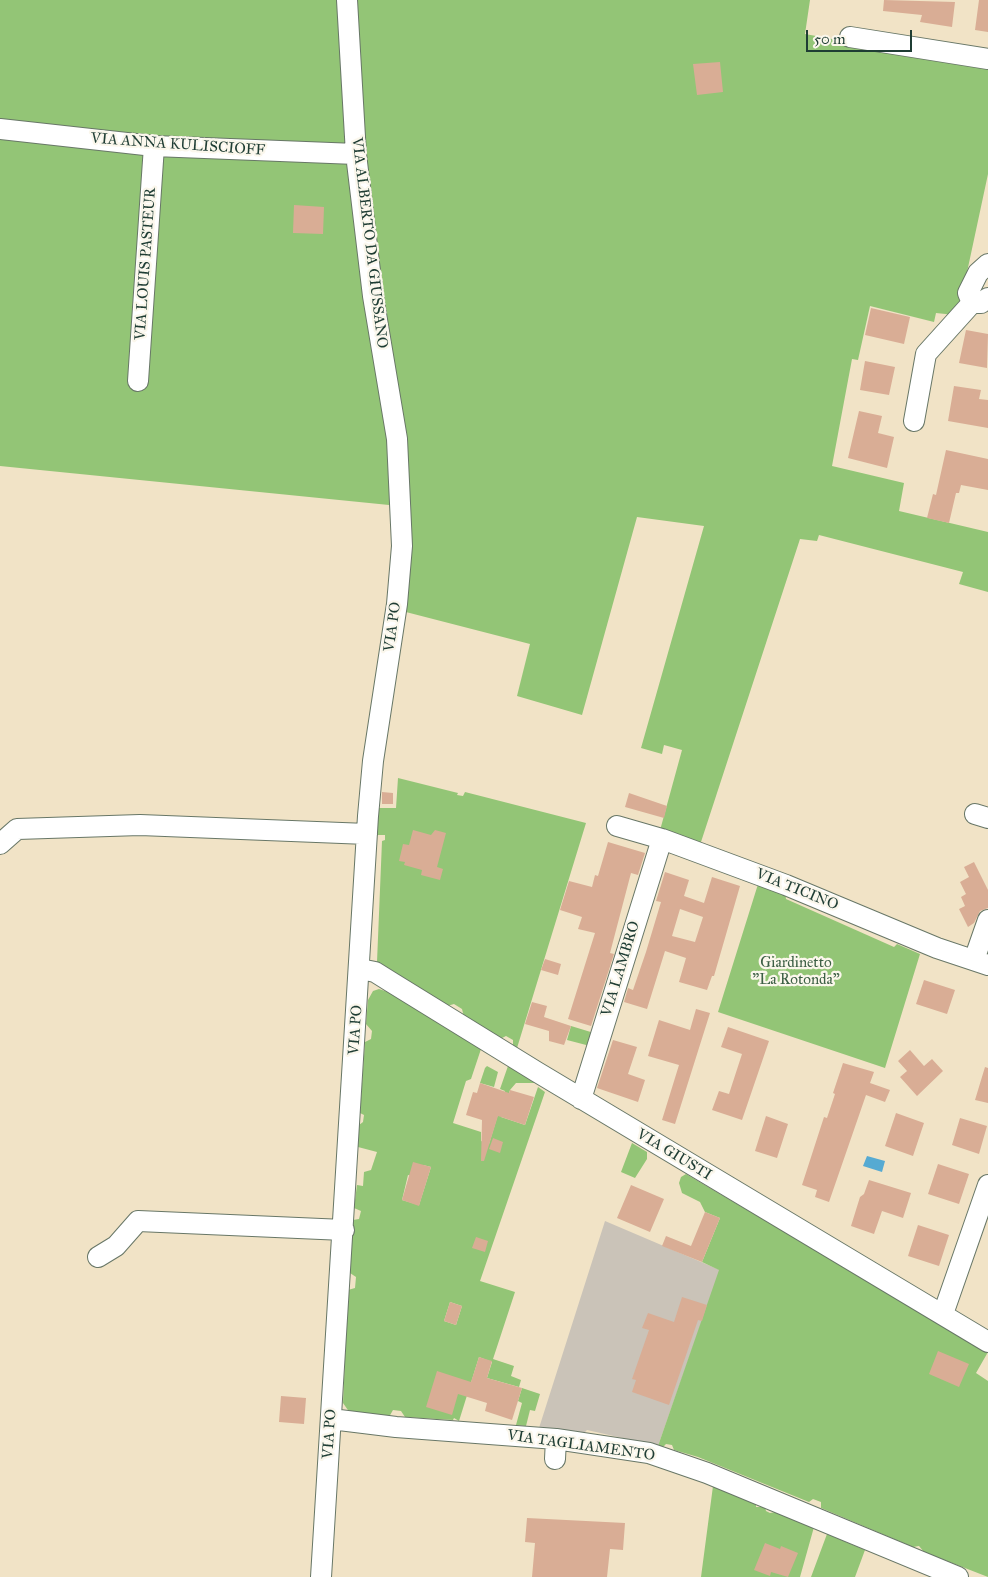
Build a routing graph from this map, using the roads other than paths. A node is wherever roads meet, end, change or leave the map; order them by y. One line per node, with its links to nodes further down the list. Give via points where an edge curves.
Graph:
1 (347, 0): 6 (street, VIA ALBERTO DA GIUSSANO)
2 (850, 37): 3 (street)
3 (988, 60)
4 (0, 129): 5 (street, VIA ANNA KULISCIOFF)
5 (154, 146): 6 (street, VIA ANNA KULISCIOFF); 9 (street, VIA LOUIS PASTEUR)
6 (356, 154): 11 (street, VIA ALBERTO DA GIUSSANO, via 373,296 397,438)
7 (988, 264): 8 (street, via 978,272 968,293)
8 (980, 300): 10 (street, via 926,354)
9 (138, 381)
10 (914, 421)
11 (400, 485): 13 (street, VIA PO, via 402,556 373,761)
12 (617, 826): 14 (street, VIA TICINO)
13 (367, 834): 15 (street, via 130,825 17,829); 18 (street, VIA PO)
14 (662, 839): 17 (street, VIA TICINO, via 786,885 937,948); 19 (street, VIA LAMBRO)
15 (0, 844)
16 (988, 920): 17 (street, VIA TICINO)
17 (981, 962)
18 (360, 969): 19 (street, VIA GIUSTI, via 374,972); 21 (street, VIA PO)
19 (581, 1099): 23 (street, VIA GIUSTI)
20 (988, 1185): 23 (street)
21 (344, 1230): 22 (street, via 138,1221 116,1246); 25 (street, VIA PO)
22 (98, 1257)
23 (943, 1314): 24 (street, VIA GIUSTI)
24 (988, 1342)
25 (331, 1419): 26 (street, VIA TAGLIAMENTO); 28 (street, VIA PO)
26 (556, 1439): 27 (street); 29 (street, VIA TAGLIAMENTO, via 628,1458 649,1453 707,1472)
27 (554, 1460)
28 (321, 1577)
29 (958, 1577)

